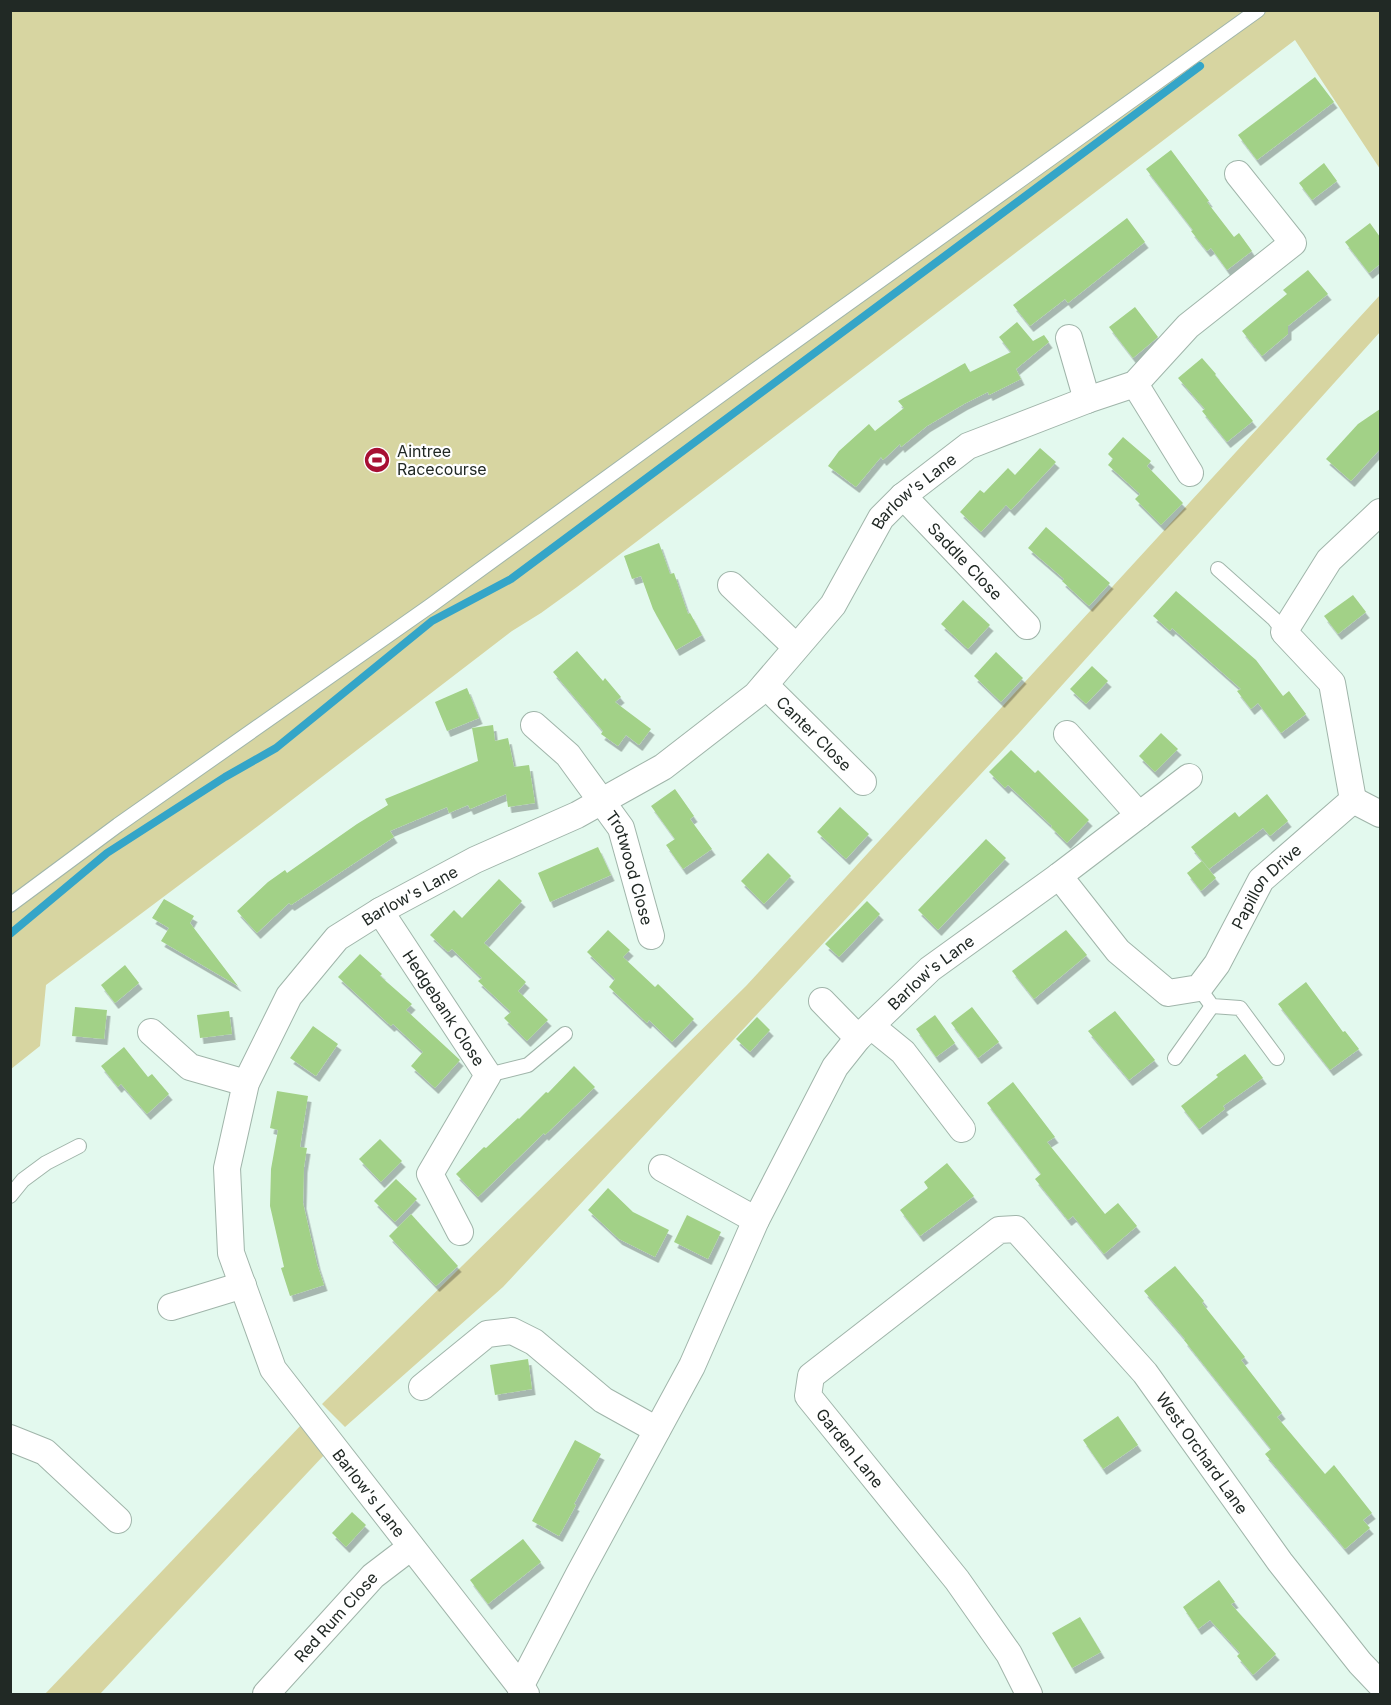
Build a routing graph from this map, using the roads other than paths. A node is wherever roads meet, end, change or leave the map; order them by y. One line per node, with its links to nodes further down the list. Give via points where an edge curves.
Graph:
1 (1258, 10): 24 (lane)
2 (1238, 174): 4 (street, Barlow's Lane, via 1293,243 1188,326)
3 (1069, 338): 5 (street)
4 (1135, 384): 5 (street, Barlow's Lane); 6 (street)
5 (1087, 400): 7 (street, Barlow's Lane, via 968,446)
6 (1190, 473)
7 (903, 496): 11 (street, Saddle Close); 13 (street, Barlow's Lane, via 881,518 832,605)
8 (1380, 512): 12 (street, via 1329,560)
9 (1218, 569): 12 (lane)
10 (731, 585): 13 (street)
11 (1027, 626)
12 (1284, 632): 19 (street, via 1332,683)
13 (796, 647): 14 (street, Barlow's Lane)
14 (765, 685): 18 (street, Canter Close); 20 (street, Barlow's Lane, via 663,767)
15 (534, 725): 20 (street, Trotwood Close, via 568,755)
16 (1067, 734): 22 (street)
17 (1189, 777): 22 (street, Barlow's Lane)
18 (863, 782)
19 (1353, 800): 21 (street); 27 (street, Papillon Drive, via 1261,880 1217,964)
20 (601, 802): 25 (street, Barlow's Lane, via 475,860); 26 (street, Trotwood Close, via 621,828)
21 (1380, 814)
22 (1138, 815): 23 (street, Barlow's Lane)
23 (1059, 876): 27 (street, via 1118,951 1168,993); 30 (street, Barlow's Lane, via 930,969)
24 (10, 905)
25 (380, 911): 34 (street, Hedgebank Close); 35 (street, Barlow's Lane, via 337,938 289,996)
26 (651, 936)
27 (1206, 997): 32 (lane, Papillon Drive); 33 (lane, via 1240,1008)
28 (822, 1001): 30 (street)
29 (151, 1032): 35 (street, via 190,1067)
30 (865, 1032): 36 (street, via 903,1052); 40 (street, Barlow's Lane, via 835,1067)
31 (565, 1034): 34 (lane, via 528,1065)
32 (1175, 1058)
33 (1277, 1058)
34 (488, 1075): 42 (street, Hedgebank Close, via 430,1174)
35 (246, 1083): 43 (street, Barlow's Lane, via 227,1168 231,1253)
36 (962, 1129)
37 (79, 1146): 39 (lane, via 46,1163 23,1180)
38 (662, 1168): 40 (street)
39 (10, 1196)
40 (756, 1220): 46 (street, Barlow's Lane, via 692,1366)
41 (1016, 1229): 50 (street, West Orchard Lane, via 1145,1373 1280,1562); 53 (street, Garden Lane, via 999,1230 811,1376 808,1396 957,1580 1009,1654)
42 (460, 1232)
43 (243, 1285): 44 (street); 49 (street, Barlow's Lane, via 273,1369)
44 (171, 1307)
45 (422, 1387): 46 (street, via 488,1334 513,1331 534,1342 603,1400)
46 (657, 1430): 51 (street, Barlow's Lane, via 579,1574)
47 (10, 1438): 48 (street, via 45,1452)
48 (118, 1520)
49 (411, 1546): 51 (street, Barlow's Lane); 52 (street, Red Rum Close, via 373,1576)
50 (1380, 1684)
51 (523, 1691)
52 (266, 1695)
53 (1029, 1695)

